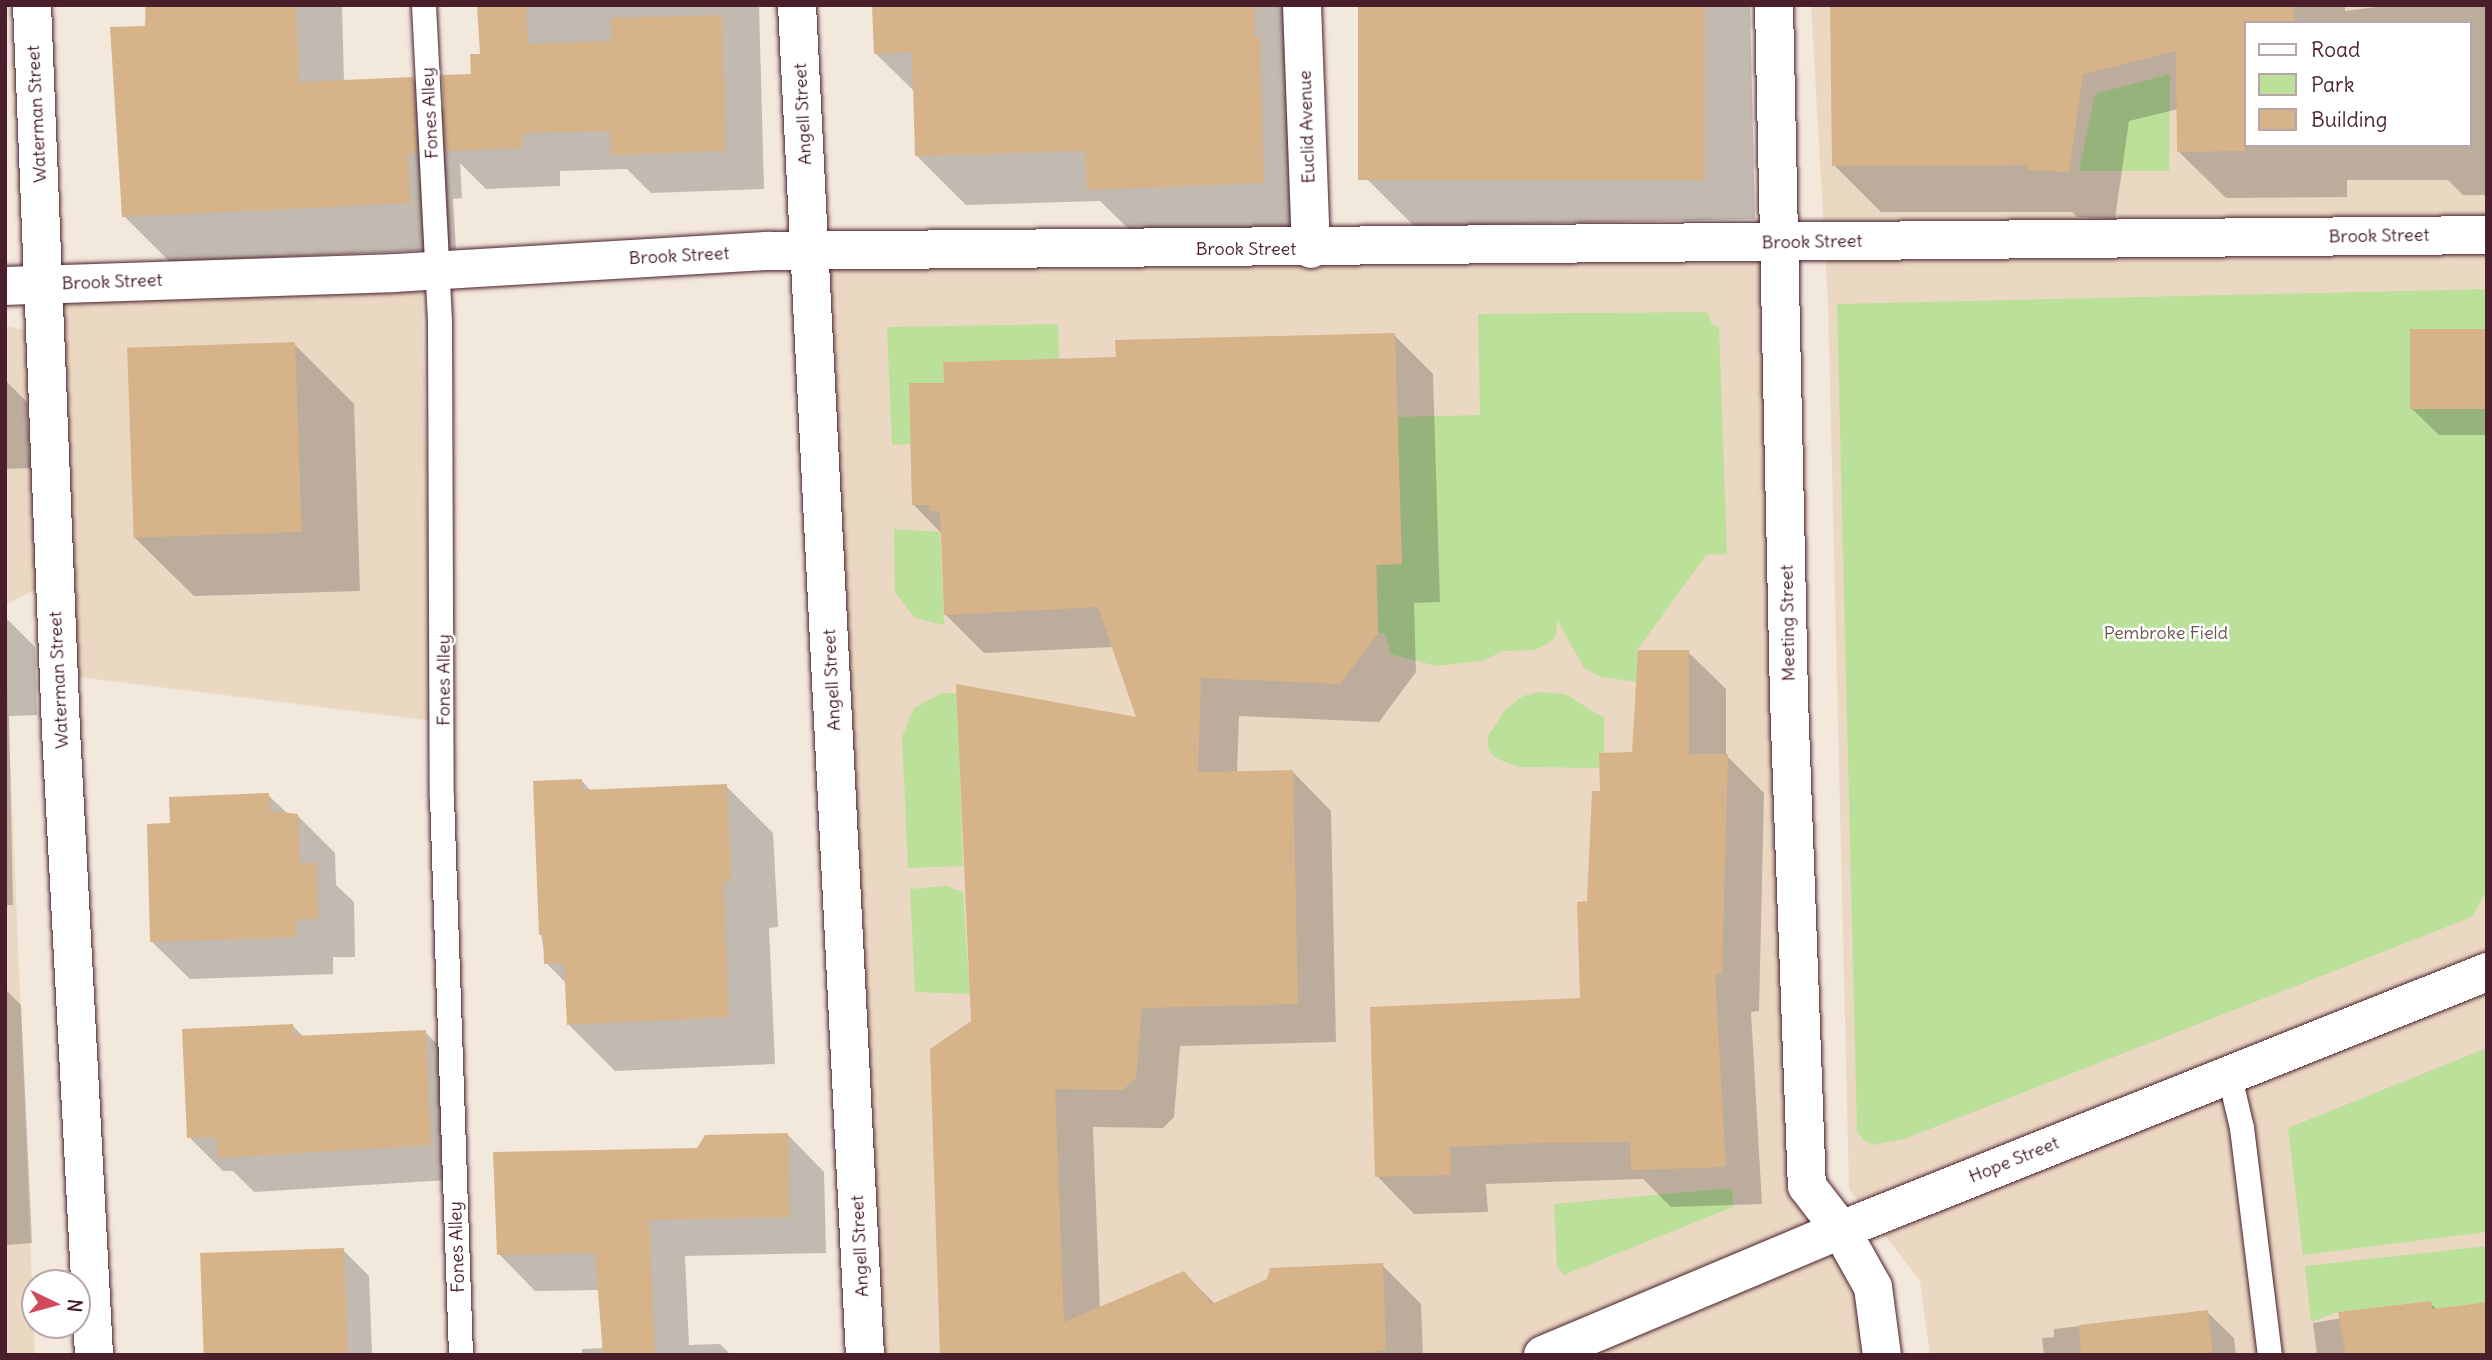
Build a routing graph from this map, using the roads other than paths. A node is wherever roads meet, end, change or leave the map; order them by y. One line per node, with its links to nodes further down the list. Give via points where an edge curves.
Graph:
1 (32, 5): 11 (street, Waterman Street)
2 (424, 5): 10 (lane, Fones Alley)
3 (797, 5): 9 (street, Angell Street)
4 (1302, 5): 8 (street, Euclid Avenue)
5 (1774, 5): 7 (street, Meeting Street)
6 (2487, 235): 7 (street, Brook Street)
7 (1778, 243): 8 (street, Brook Street); 15 (street, Meeting Street, via 1807,1186)
8 (1311, 249): 9 (street, Brook Street)
9 (810, 251): 10 (street, Brook Street); 18 (street, Angell Street)
10 (436, 270): 11 (street, Brook Street); 17 (lane, Fones Alley, via 444,656 442,797)
11 (45, 284): 12 (street, Brook Street); 16 (street, Waterman Street, via 59,673)
12 (5, 286)
13 (2487, 972): 14 (street, Hope Street)
14 (2229, 1073): 15 (street, Hope Street); 21 (lane, via 2242,1128)
15 (1841, 1230): 19 (street, Hope Street); 20 (street, Meeting Street, via 1873,1287)
16 (94, 1355)
17 (461, 1355)
18 (865, 1355)
19 (1543, 1355)
20 (1882, 1355)
21 (2270, 1355)

